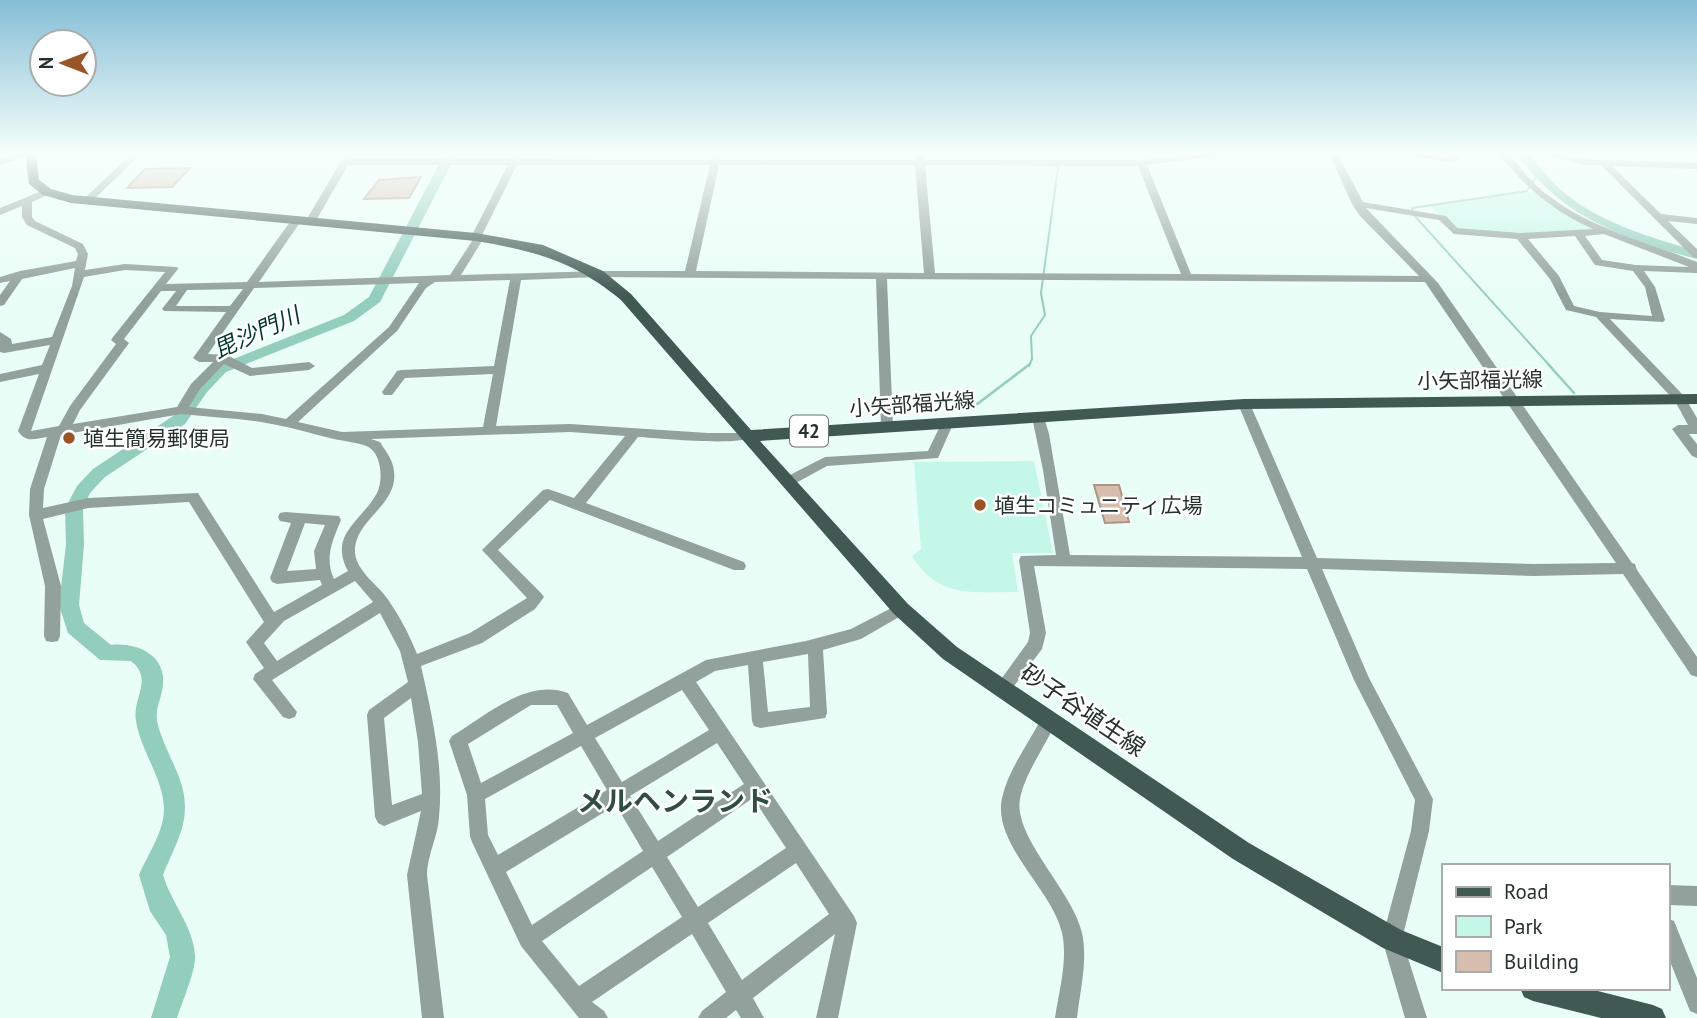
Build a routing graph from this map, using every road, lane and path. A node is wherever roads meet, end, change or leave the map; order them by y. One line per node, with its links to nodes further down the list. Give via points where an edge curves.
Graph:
1 (27, 201): 12 (street); 23 (street, via 31,223 79,246)
2 (93, 201): 15 (main road)
3 (317, 201): 15 (street)
4 (495, 201): 19 (street)
5 (706, 201): 26 (street)
6 (924, 201): 29 (street)
7 (1157, 201): 30 (street)
8 (1355, 201): 11 (street)
9 (1554, 201): 16 (street)
10 (1644, 201): 13 (street)
11 (1357, 204): 18 (street, via 1440,214 1454,231); 34 (street)
12 (0, 212)
13 (1660, 217): 14 (street); 20 (street)
14 (1697, 221)
15 (303, 222): 19 (main road); 35 (street)
16 (1605, 230): 17 (street); 22 (street)
17 (1578, 233): 18 (street); 21 (street, via 1599,263)
18 (1520, 236): 42 (street, via 1555,278 1570,308)
19 (476, 237): 25 (main road, via 538,248); 31 (street)
20 (1697, 255)
21 (1636, 268): 22 (street); 42 (street, via 1650,287 1659,320)
22 (1697, 268)
23 (81, 269): 24 (street); 37 (street, via 173,269); 44 (street)
24 (20, 274): 32 (street); 38 (street)
25 (598, 274): 26 (street); 28 (street); 65 (main road, via 626,297)
26 (690, 275): 27 (street)
27 (881, 275): 29 (street); 59 (street)
28 (516, 276): 31 (street); 48 (street)
29 (930, 276): 30 (street)
30 (1187, 277): 34 (street)
31 (454, 278): 33 (street)
32 (0, 279)
33 (433, 279): 35 (street); 58 (street, via 422,286 393,329)
34 (1428, 279): 53 (street)
35 (249, 286): 36 (street); 41 (street)
36 (184, 287): 37 (street); 40 (street)
37 (158, 288): 39 (street)
38 (0, 303)
39 (142, 309): 40 (street); 62 (street)
40 (168, 309): 41 (street)
41 (233, 309): 45 (street, via 199,358)
42 (1600, 315): 52 (street)
43 (0, 336): 44 (street, via 7,342 4,349)
44 (57, 340): 47 (street)
45 (223, 358): 46 (street, via 250,373); 55 (street, via 195,387)
46 (309, 366)
47 (47, 368): 49 (street); 62 (street, via 24,431 28,436)
48 (499, 370): 50 (street, via 401,374); 60 (street)
49 (0, 378)
50 (388, 392)
51 (1697, 398): 52 (main road, 小矢部福光線 / 42)
52 (1679, 399): 53 (main road, 小矢部福光線 / 42); 61 (street)
53 (1515, 400): 54 (main road, 小矢部福光線 / 42); 73 (street)
54 (1244, 404): 56 (main road, 小矢部福光線 / 42); 71 (street)
55 (181, 410): 58 (street); 62 (street)
56 (1038, 417): 57 (main road, 小矢部福光線 / 42); 70 (street, via 1049,456)
57 (948, 422): 59 (main road, 小矢部福光線 / 42); 67 (street, via 933,455 825,462)
58 (289, 423): 64 (street)
59 (887, 426): 65 (main road, 小矢部福光線 / 42)
60 (489, 429): 63 (street); 64 (street)
61 (1697, 429): 66 (street, via 1678,429)
62 (59, 431): 69 (street, via 37,489)
63 (635, 432): 65 (street); 68 (street)
64 (342, 436): 74 (street, via 375,445 388,465 387,483 378,504 355,532 348,550)
65 (747, 436): 67 (main road, 砂子谷埴生線)
66 (1697, 453)
67 (789, 481): 77 (main road, 砂子谷埴生線)
68 (576, 505): 72 (street); 82 (street, via 548,494 489,550 536,597 530,605 476,638)
69 (36, 514): 78 (street, via 88,503 193,497); 79 (street, via 53,586)
70 (1064, 561): 71 (street); 87 (street, via 1026,561 1036,644)
71 (1311, 563): 73 (street, via 1532,570); 105 (street, via 1362,680 1424,799)
72 (739, 566)
73 (1630, 568): 84 (street)
74 (357, 573): 75 (street); 76 (street)
75 (327, 581): 75 (street, via 277,578 293,517 334,520 321,551); 78 (street)
76 (383, 603): 82 (street); 83 (street)
77 (901, 609): 80 (street, via 855,634); 87 (main road, 砂子谷埴生線, via 950,653)
78 (273, 623): 83 (street, via 254,642)
79 (52, 636)
80 (815, 645): 81 (street); 81 (street, via 819,713 760,721)
81 (755, 657): 85 (street, via 712,665)
82 (412, 663): 86 (street)
83 (275, 670): 88 (street, via 261,679)
84 (1697, 670)
85 (685, 680): 90 (street); 91 (street)
86 (416, 685): 95 (street); 95 (street, via 375,715 384,817)
87 (1002, 689): 89 (main road, 砂子谷埴生線)
88 (289, 712)
89 (1048, 722): 105 (main road, 砂子谷埴生線, via 1241,851); 116 (street, via 1010,800 1012,821 1054,889 1072,932)
90 (720, 732): 92 (street); 93 (street)
91 (583, 736): 93 (street); 94 (street); 94 (street, via 562,698 528,698 458,741)
92 (756, 786): 96 (street); 97 (street)
93 (617, 793): 97 (street); 98 (street)
94 (476, 795): 98 (street, via 479,836)
95 (430, 799): 111 (street, via 430,820 416,872)
96 (799, 850): 101 (street); 102 (street)
97 (654, 854): 102 (street); 104 (street)
98 (494, 868): 104 (street)
99 (1669, 895): 100 (street)
100 (1697, 896)
101 (842, 916): 108 (street); 115 (street, via 847,923)
102 (695, 921): 108 (street); 109 (street)
103 (1669, 933): 110 (street)
104 (528, 939): 109 (street)
105 (1392, 939): 106 (main road, 砂子谷埴生線); 117 (street)
106 (1442, 960)
107 (1541, 990): 118 (main road)
108 (739, 995): 113 (street); 114 (street)
109 (578, 1000): 112 (street)
110 (1697, 1004)
111 (433, 1018)
112 (597, 1018)
113 (709, 1018)
114 (753, 1018)
115 (827, 1018)
116 (1066, 1018)
117 (1416, 1018)
118 (1653, 1018)

